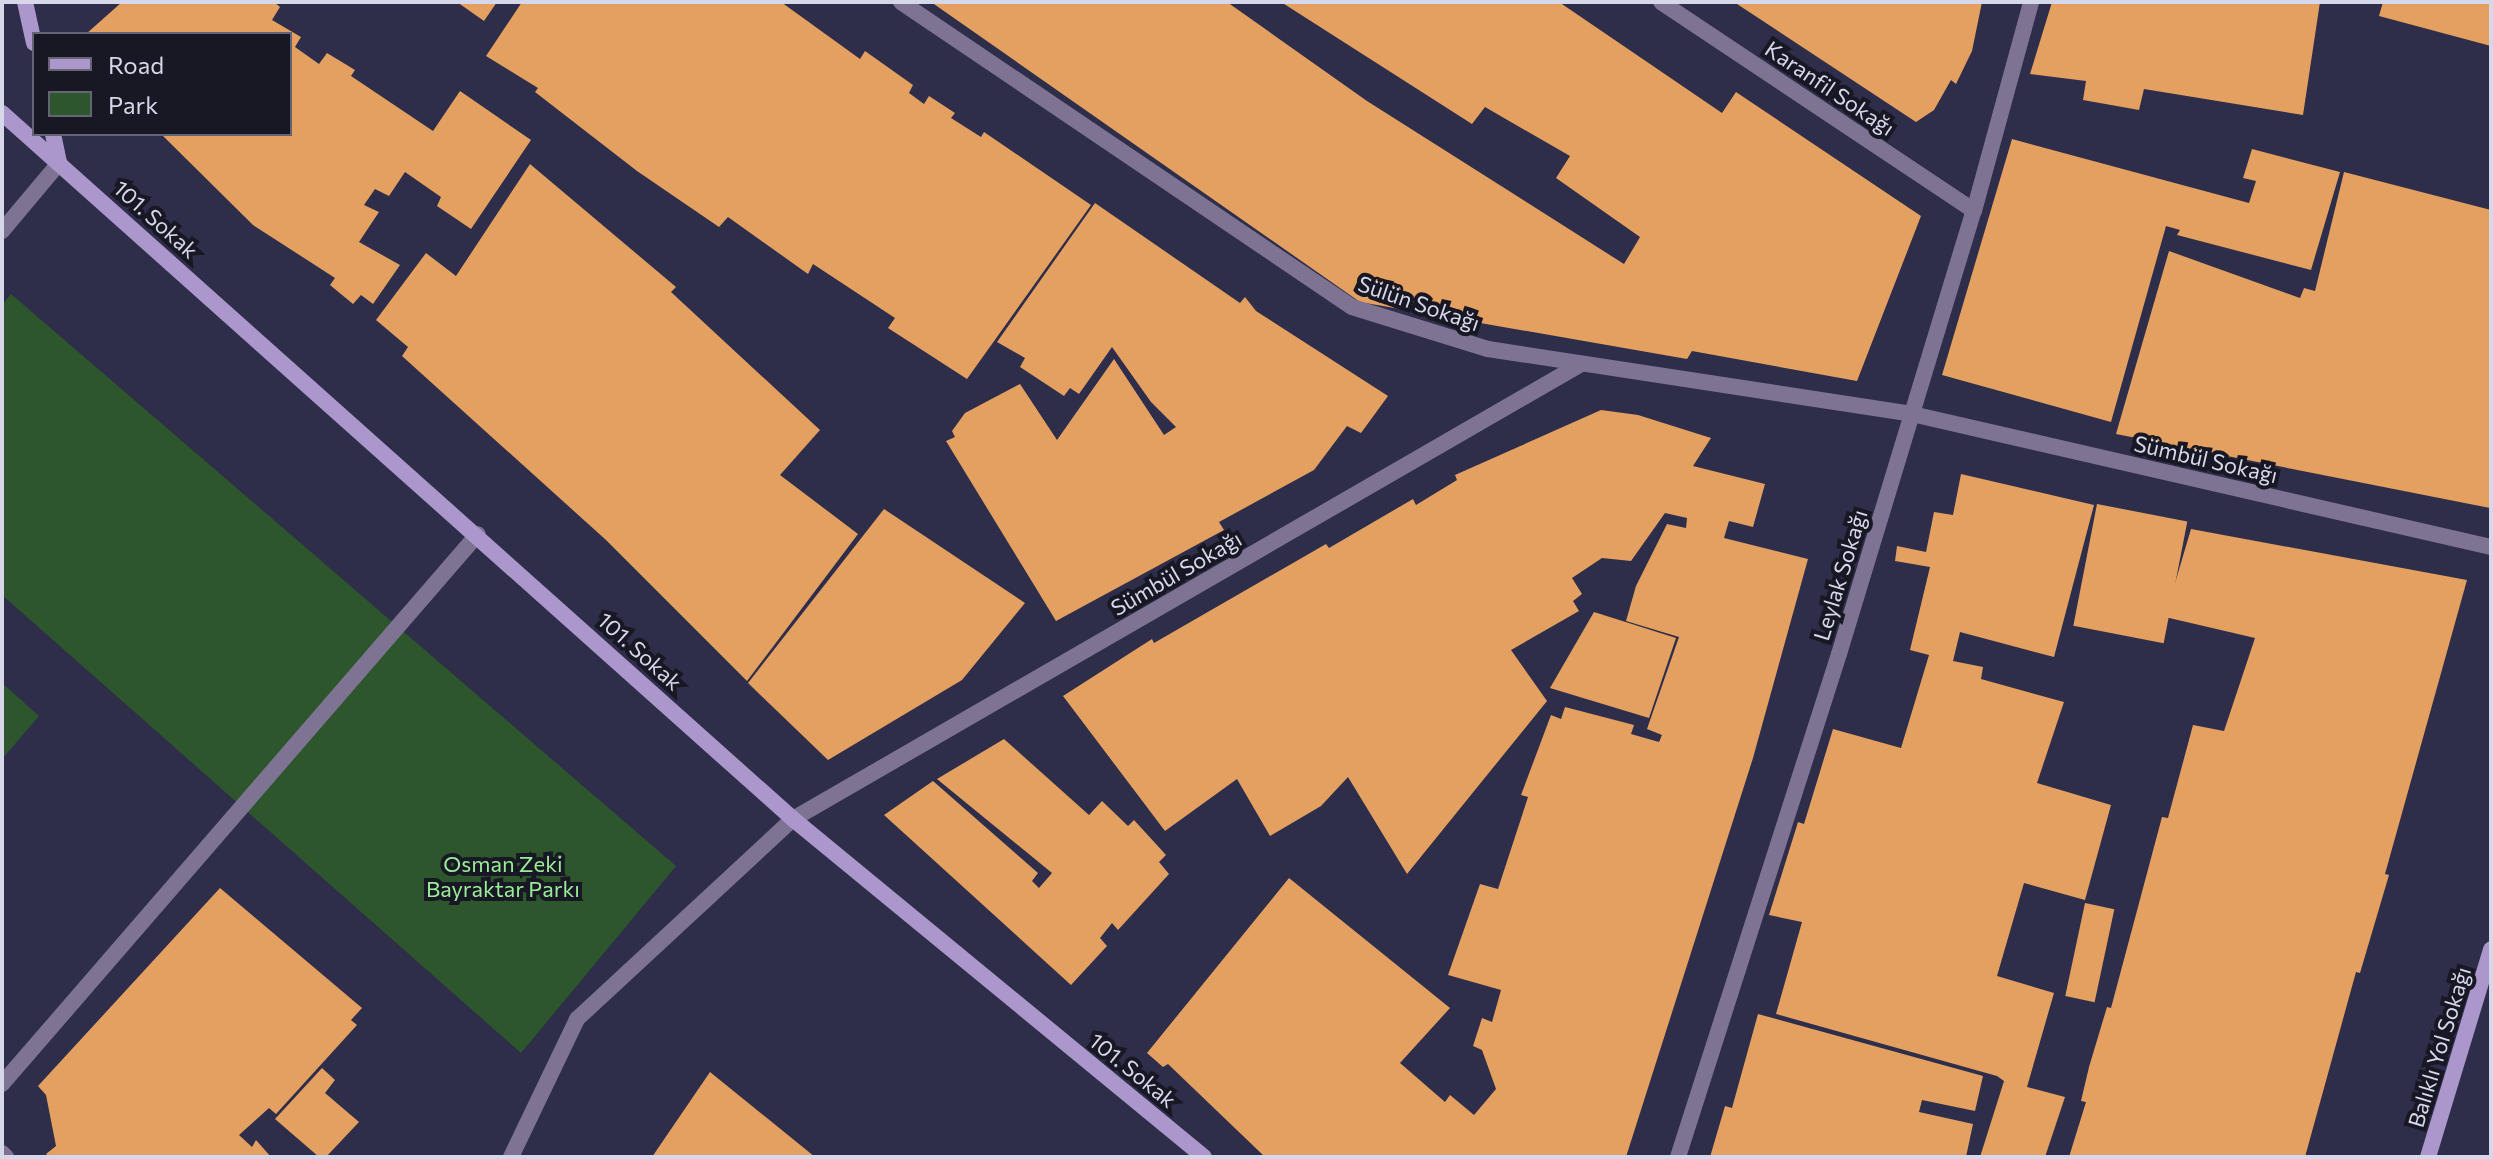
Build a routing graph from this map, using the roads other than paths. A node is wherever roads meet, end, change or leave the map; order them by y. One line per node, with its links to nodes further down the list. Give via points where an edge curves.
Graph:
1 (25, 2): 5 (street)
2 (901, 2): 11 (street, Sülün Sokağı, via 1352,307 1488,349)
3 (1661, 2): 9 (street, Karanfil Sokağı)
4 (2031, 2): 9 (street, Leylak Sokağı)
5 (32, 34)
6 (2, 113): 8 (street, 101. Sokak)
7 (53, 136): 8 (street)
8 (59, 163): 10 (street); 13 (street, 101. Sokak)
9 (1974, 211): 12 (street, Leylak Sokağı)
10 (2, 231)
11 (1581, 364): 12 (street, Sülün Sokağı); 15 (street, Sümbül Sokağı)
12 (1912, 414): 14 (street, Sümbül Sokağı); 20 (street, Leylak Sokağı)
13 (478, 534): 15 (street, 101. Sokak); 17 (street)
14 (2491, 547)
15 (793, 819): 18 (street, Sümbül Sokağı, via 577,1019); 19 (street, 101. Sokak)
16 (2491, 949): 21 (street, Balıklı Yol Sokağı)
17 (2, 1084)
18 (511, 1157)
19 (1204, 1157)
20 (1678, 1157)
21 (2428, 1157)

